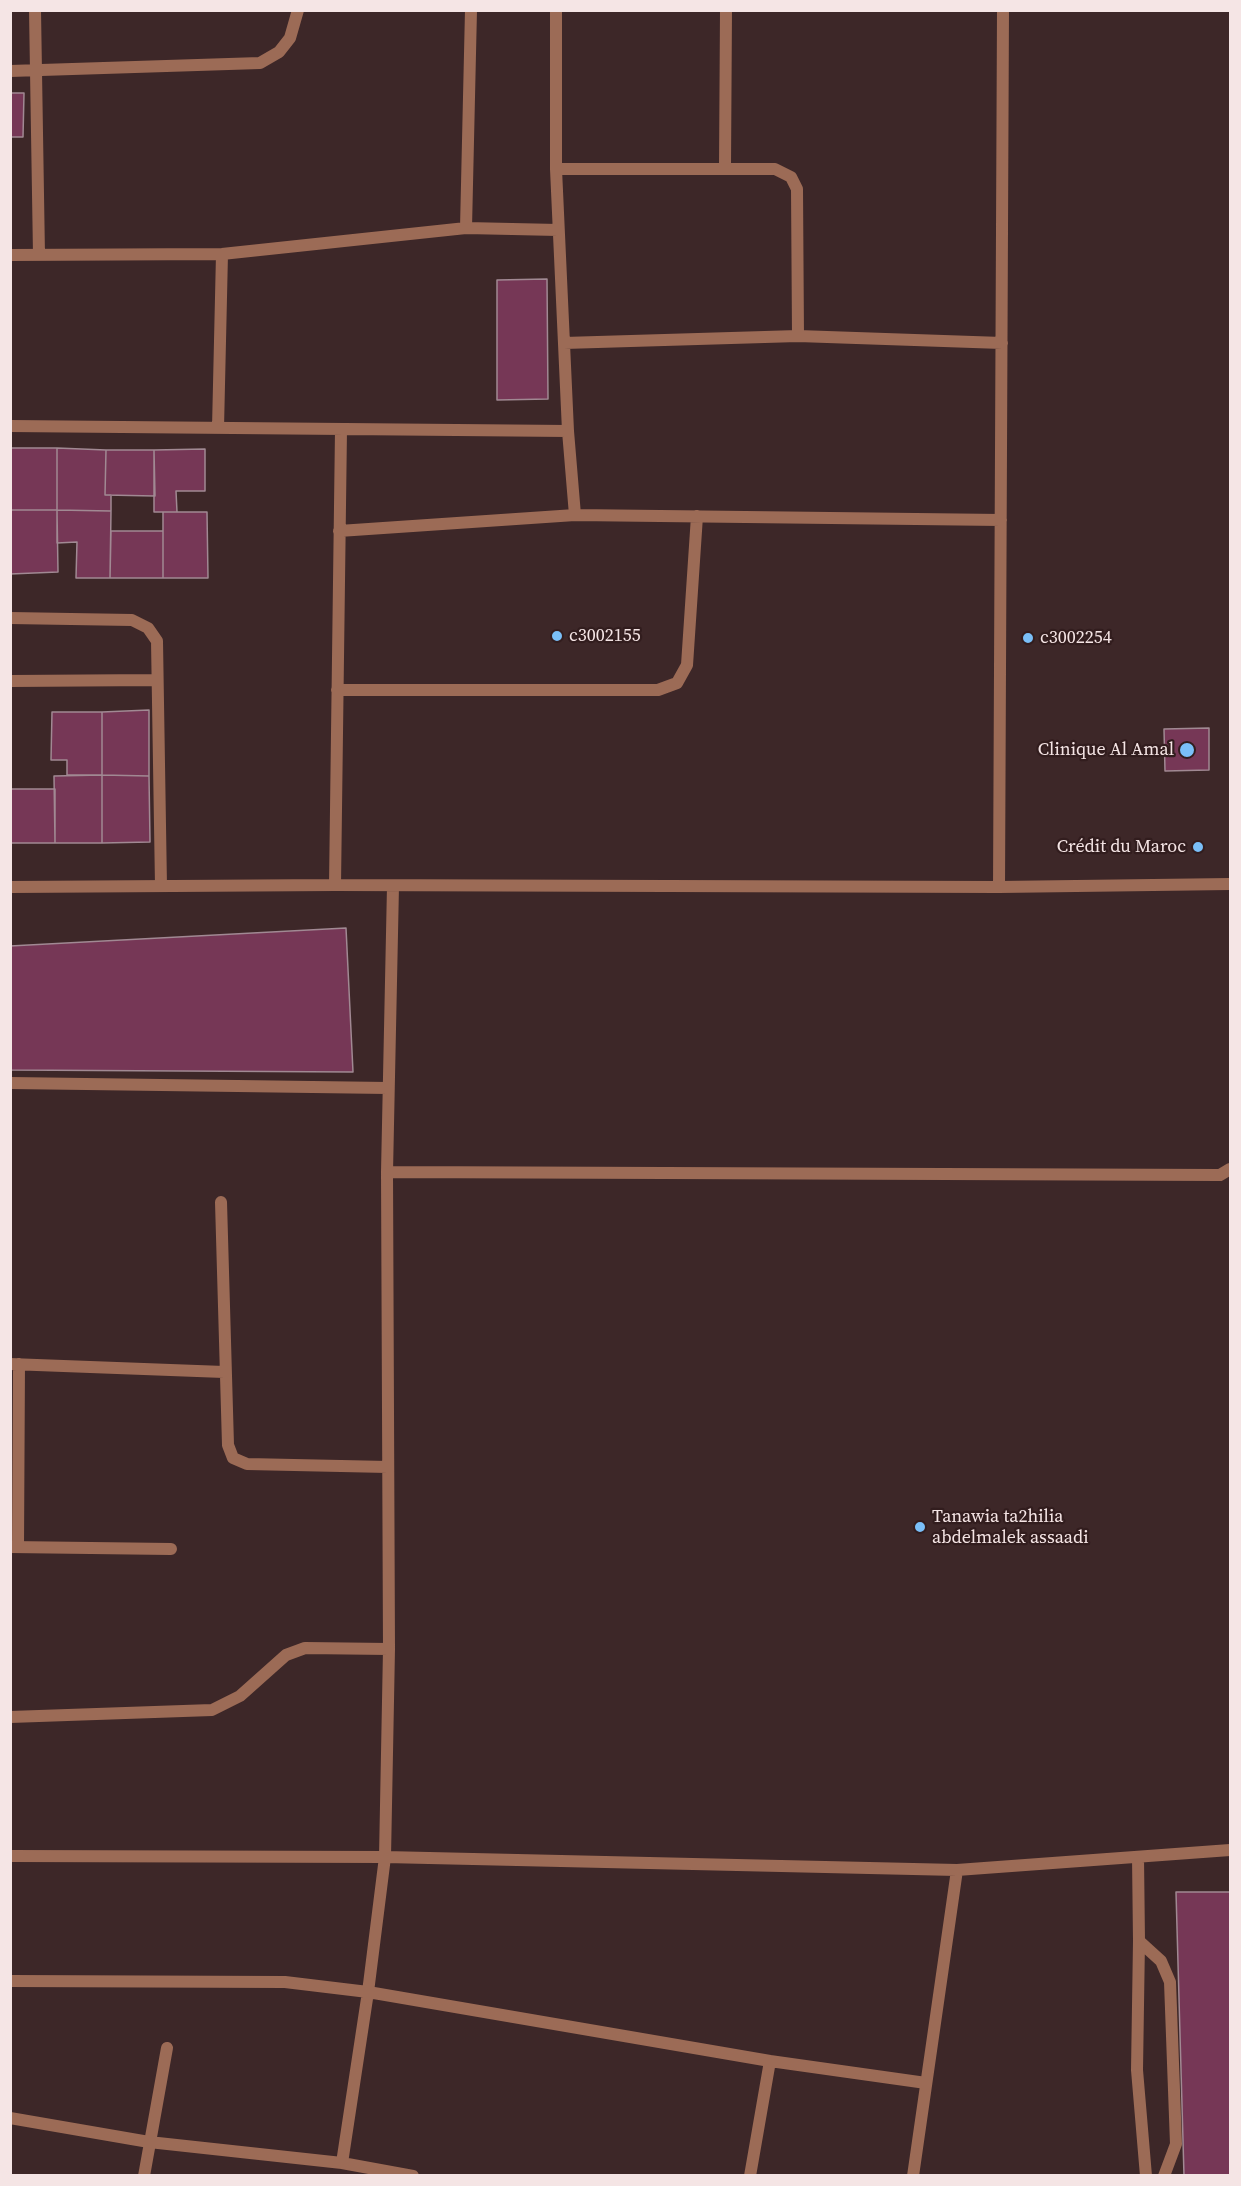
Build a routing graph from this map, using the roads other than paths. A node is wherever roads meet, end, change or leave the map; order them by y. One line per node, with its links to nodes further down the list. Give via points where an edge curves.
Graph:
1 (35, 10): 7 (street)
2 (298, 10): 7 (street, via 290,38 279,52 261,63)
3 (471, 10): 11 (street)
4 (556, 10): 10 (street)
5 (726, 10): 9 (street)
6 (1003, 10): 18 (street)
7 (36, 70): 8 (street); 15 (street)
8 (10, 71)
9 (725, 167): 10 (street); 16 (street, via 775,169 791,177 797,189)
10 (556, 169): 12 (street)
11 (466, 228): 12 (street); 13 (street)
12 (558, 230): 17 (street)
13 (222, 254): 15 (street); 20 (street)
14 (10, 255): 15 (street)
15 (39, 255)
16 (798, 336): 17 (street); 18 (street)
17 (564, 343): 22 (street)
18 (1002, 343): 25 (street)
19 (10, 426): 20 (street)
20 (218, 428): 21 (street)
21 (341, 429): 22 (street); 26 (street)
22 (568, 431): 23 (street)
23 (575, 515): 24 (street); 26 (street)
24 (697, 516): 25 (street); 30 (street, via 687,665 677,683 658,690)
25 (1001, 520): 36 (street)
26 (339, 531): 30 (street)
27 (10, 618): 28 (street, via 132,620 148,628 157,641)
28 (157, 680): 29 (street); 33 (street)
29 (10, 681)
30 (337, 690): 32 (street)
31 (1230, 884): 36 (street)
32 (334, 885): 33 (street); 34 (street)
33 (161, 886): 35 (street)
34 (393, 886): 36 (street); 38 (street)
35 (10, 887)
36 (999, 887)
37 (10, 1083): 38 (street)
38 (388, 1088): 40 (street)
39 (1230, 1169): 40 (street, via 1220,1175)
40 (387, 1172): 44 (street)
41 (221, 1202): 43 (street)
42 (15, 1364): 43 (street); 45 (street)
43 (224, 1372): 44 (street, via 228,1445 233,1458 247,1464)
44 (388, 1467): 47 (street)
45 (14, 1547): 46 (street)
46 (171, 1549)
47 (389, 1649): 48 (street, via 305,1648 286,1655 240,1696 212,1710); 51 (street)
48 (10, 1717)
49 (1230, 1850): 52 (street)
50 (10, 1856): 51 (street)
51 (385, 1857): 53 (street); 56 (street)
52 (1138, 1857): 53 (street); 54 (street)
53 (957, 1870): 59 (street)
54 (1139, 1941): 67 (street, via 1137,2070); 68 (street, via 1161,1960 1170,1982 1176,2144)
55 (10, 1981): 56 (street, via 285,1982)
56 (368, 1992): 58 (street); 62 (street)
57 (167, 2048): 61 (street)
58 (770, 2061): 59 (street); 65 (street)
59 (926, 2084): 66 (street)
60 (10, 2118): 61 (street)
61 (149, 2142): 62 (street); 63 (street)
62 (342, 2163): 64 (street)
63 (144, 2175)
64 (413, 2175)
65 (750, 2175)
66 (913, 2175)
67 (1146, 2175)
68 (1164, 2175)

